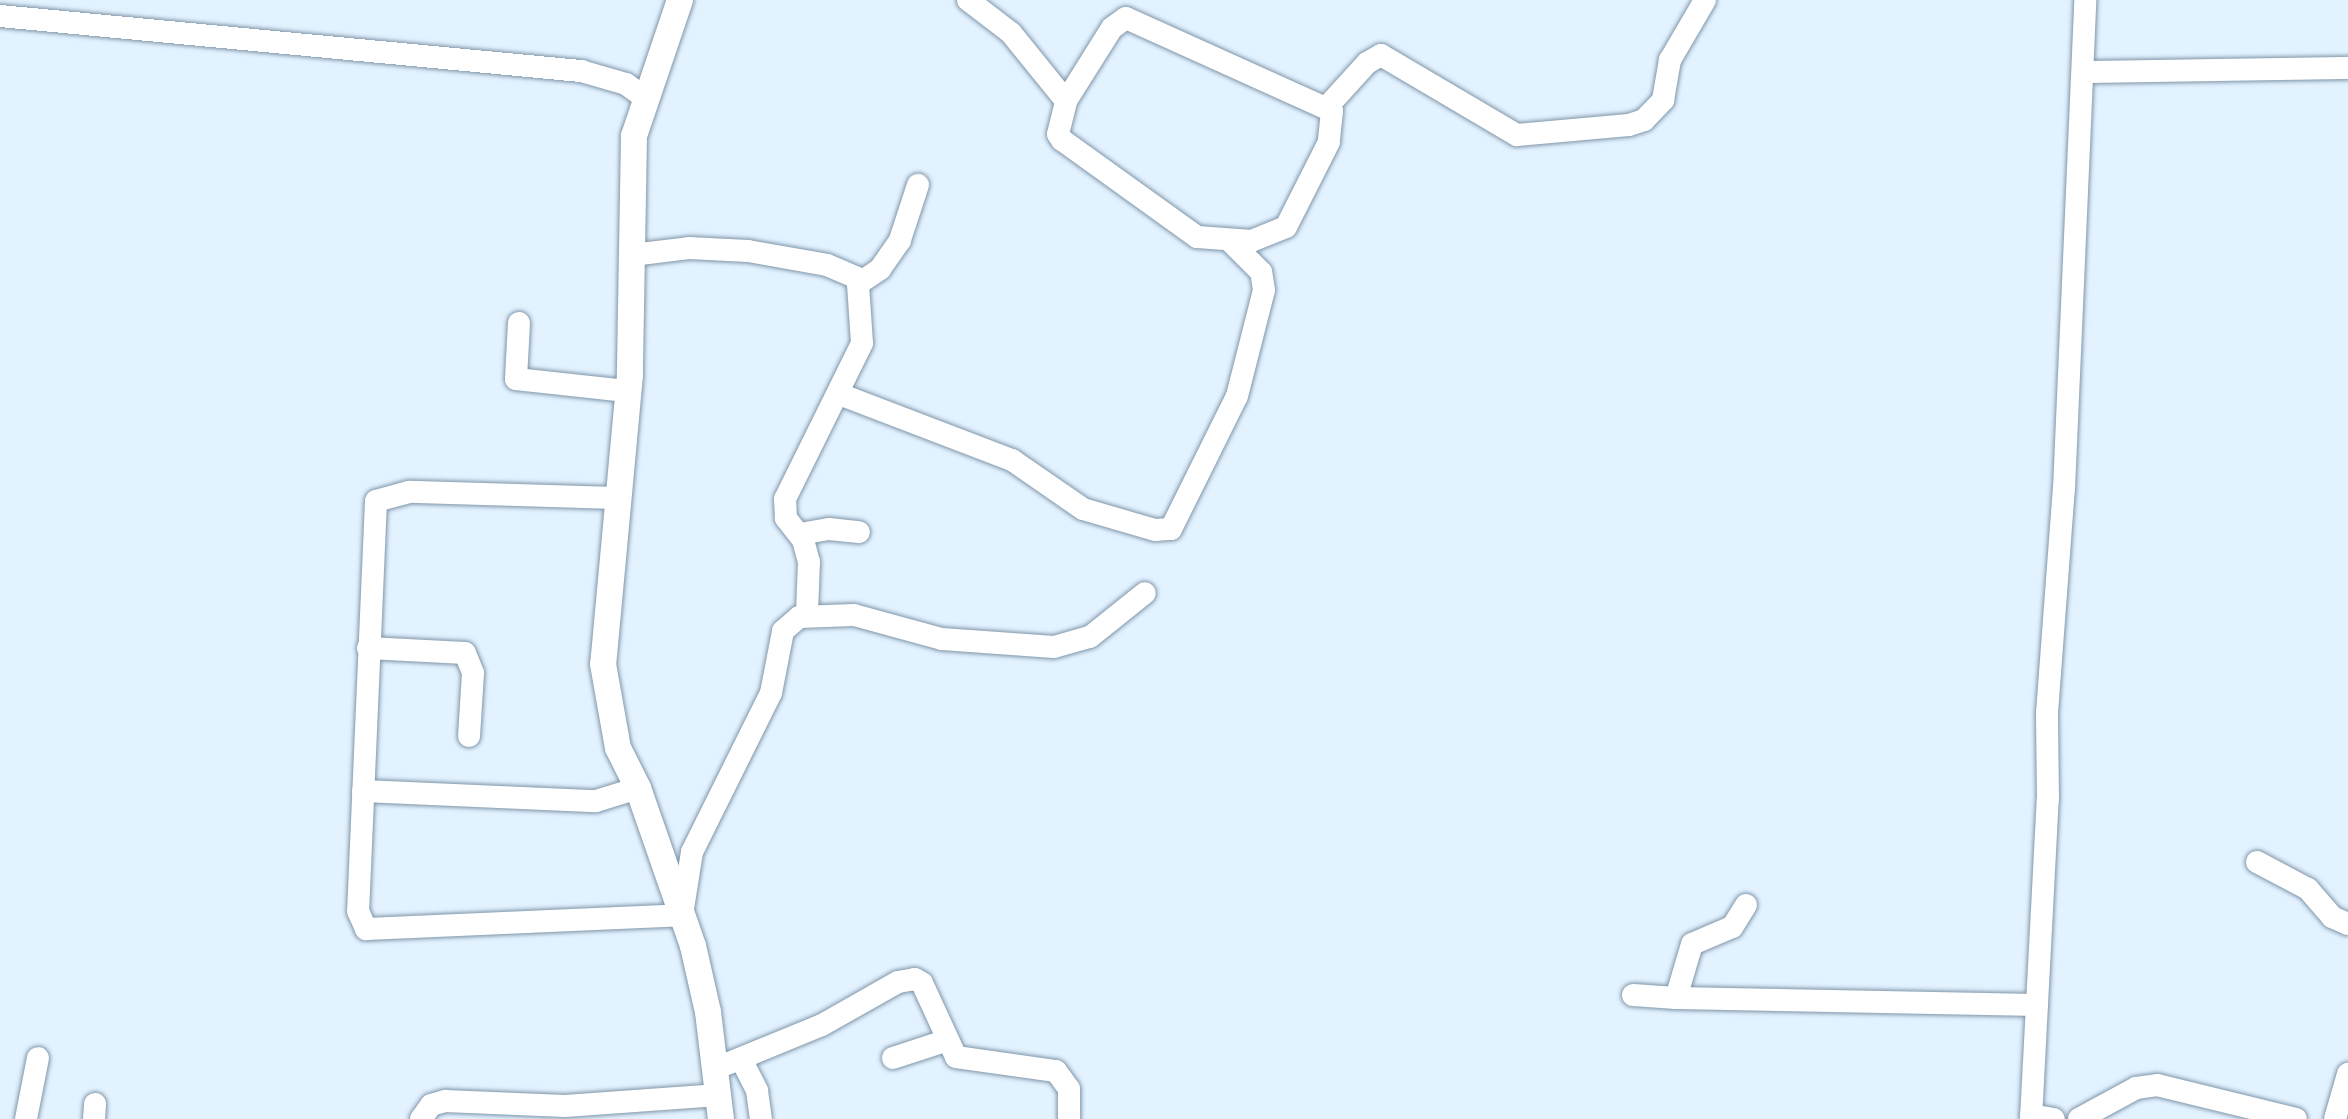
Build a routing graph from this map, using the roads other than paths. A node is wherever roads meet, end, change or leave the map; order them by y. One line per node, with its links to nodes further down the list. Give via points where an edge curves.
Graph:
1 (680, 0): 10 (street)
2 (968, 0): 8 (street, via 1011,33)
3 (1705, 0): 9 (street, via 1670,60 1663,100 1644,120 1629,125 1517,135 1381,55)
4 (2085, 0): 7 (street)
5 (0, 16): 10 (street, via 581,71 626,84)
6 (2348, 68): 7 (street)
7 (2085, 72): 33 (street, via 2064,489 2049,655)
8 (1066, 101): 9 (street, via 1112,28 1126,18); 12 (street, via 1058,134 1062,140 1197,237)
9 (1327, 107): 12 (street, via 1335,117 1329,142 1286,227 1262,239)
10 (642, 109): 13 (street, via 632,148)
11 (918, 185): 14 (street, via 900,240 880,269)
12 (1229, 240): 17 (street, via 1261,272 1264,290 1237,396 1171,529 1155,530 1083,509 1012,460)
13 (632, 255): 14 (street, via 689,248 748,251 827,265); 16 (street)
14 (862, 280): 17 (street, via 862,343)
15 (519, 323): 16 (street, via 516,379)
16 (626, 391): 18 (street)
17 (839, 394): 20 (street, via 785,499 786,518)
18 (616, 498): 23 (street, via 409,492 381,497 374,508); 25 (street, via 603,664 615,738)
19 (859, 532): 20 (street, via 829,529)
20 (800, 534): 22 (street, via 809,562)
21 (1145, 593): 22 (street, via 1090,637 1054,647 942,639 870,618)
22 (807, 613): 29 (street, via 783,631 771,693 692,852)
23 (368, 648): 24 (street, via 465,653 473,673); 26 (street)
24 (469, 736)
25 (638, 788): 26 (street, via 596,801); 29 (street)
26 (363, 791): 29 (street, via 358,911 366,929)
27 (2257, 862): 30 (street, via 2308,889 2332,917)
28 (1746, 905): 32 (street, via 1732,927 1692,944)
29 (682, 915): 37 (street)
30 (2348, 924)
31 (1633, 995): 32 (street)
32 (1676, 998): 33 (street)
33 (2037, 1005): 40 (street)
34 (945, 1041): 36 (street); 37 (street, via 922,983 910,979 822,1025); 44 (street, via 965,1061 1056,1071 1069,1089)
35 (38, 1058): 41 (street)
36 (893, 1058)
37 (729, 1063): 39 (street); 43 (street, via 757,1091)
38 (2348, 1074): 48 (street)
39 (720, 1107): 42 (street, via 445,1101 431,1105)
40 (2031, 1117): 45 (street)
41 (26, 1119)
42 (421, 1119)
43 (761, 1119)
44 (1069, 1119)
45 (2054, 1119)
46 (2076, 1119): 47 (street, via 2136,1088 2157,1085)
47 (2296, 1119)
48 (2335, 1119)

